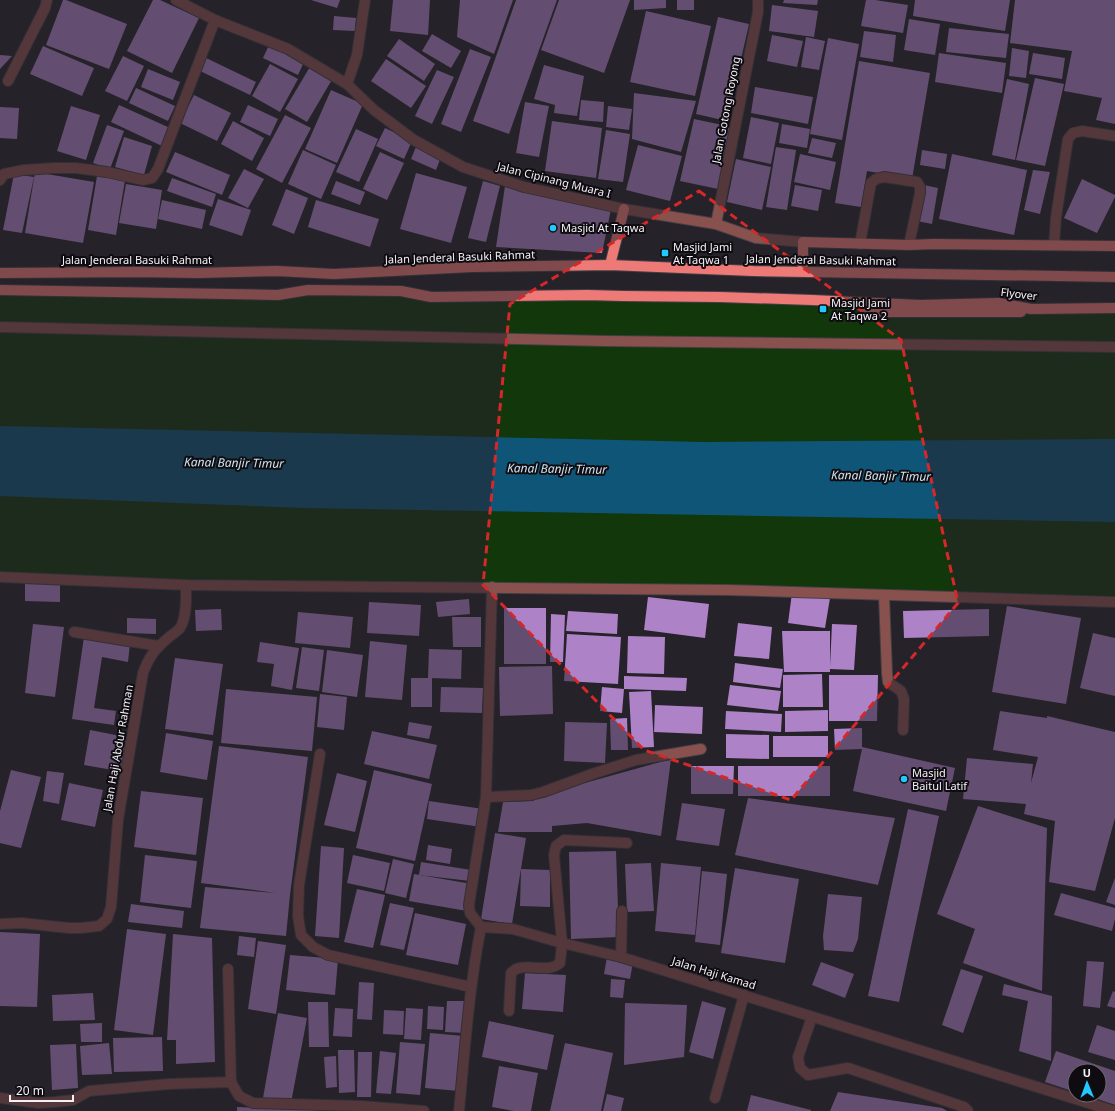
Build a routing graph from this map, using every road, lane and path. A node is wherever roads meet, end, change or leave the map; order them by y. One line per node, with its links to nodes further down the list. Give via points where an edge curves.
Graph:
1 (47, 0): 6 (street)
2 (176, 0): 5 (street, Jalan Cipinang Muara I)
3 (365, 0): 7 (street, via 357,55)
4 (758, 0): 11 (street, Jalan Gotong Royong, via 758,12)
5 (215, 20): 7 (street, Jalan Cipinang Muara I, via 288,49); 9 (street, via 158,169 152,178 143,180 107,172 62,168 23,170 4,174)
6 (8, 80)
7 (347, 84): 10 (street, Jalan Cipinang Muara I, via 374,110 414,140 463,167 524,187)
8 (1115, 136): 15 (street, via 1082,131 1073,133 1068,140)
9 (0, 180)
10 (624, 209): 11 (street, Jalan Cipinang Muara I); 17 (main road)
11 (716, 224): 12 (street, Jalan Cipinang Muara I, via 756,238)
12 (803, 242): 13 (main road, Jalan Jenderal Basuki Rahmat); 18 (main road)
13 (860, 244): 14 (main road, Jalan Jenderal Basuki Rahmat); 14 (street, via 871,183 884,178 917,182 920,186)
14 (909, 245): 15 (main road, Jalan Jenderal Basuki Rahmat)
15 (1054, 245): 16 (main road, Jalan Jenderal Basuki Rahmat)
16 (1115, 246)
17 (610, 265): 18 (main road, Jalan Jenderal Basuki Rahmat); 19 (main road, Jalan Jenderal Basuki Rahmat, via 472,267 334,274 277,271)
18 (803, 271): 20 (main road, Jalan Jenderal Basuki Rahmat)
19 (0, 273)
20 (922, 274): 21 (main road, Flyover)
21 (1115, 277)
22 (0, 290): 23 (main road, via 278,295 308,290 401,291 432,297 588,294)
23 (812, 300): 24 (main road, Flyover, via 920,305 999,303 1031,309); 25 (main road, via 884,312)
24 (1115, 308)
25 (1115, 312)
26 (0, 327): 27 (street, via 605,341)
27 (1115, 347)
28 (0, 577): 29 (street)
29 (186, 585): 30 (street); 34 (street, Jalan Haji Abdur Rahman, via 186,608 180,628)
30 (492, 587): 31 (street); 38 (street)
31 (884, 595): 32 (street); 35 (street, via 888,682 900,691 904,699)
32 (1115, 602)
33 (74, 632): 34 (street)
34 (159, 646): 41 (street, Jalan Haji Abdur Rahman, via 148,660 143,673 118,820 111,908 107,919 98,926 81,928 22,923)
35 (903, 730)
36 (701, 750): 38 (street, via 636,760 543,792)
37 (320, 754): 46 (street, via 299,885 298,916 301,935 313,947 328,955)
38 (486, 797): 42 (street, via 469,905 470,913)
39 (627, 842): 43 (street, via 564,840 556,846 554,855)
40 (622, 911): 44 (street)
41 (0, 924)
42 (481, 927): 43 (street, Jalan Haji Kamad, via 514,929); 46 (street)
43 (562, 943): 44 (street, Jalan Haji Kamad); 48 (street, via 560,963 556,967 523,968 511,973)
44 (621, 957): 47 (street, Jalan Haji Kamad)
45 (228, 969): 50 (street)
46 (471, 987): 54 (street)
47 (744, 995): 49 (street, Jalan Haji Kamad); 52 (street)
48 (509, 1011)
49 (812, 1017): 55 (street, via 798,1057 800,1068 808,1075 848,1068 964,1107); 56 (street, Jalan Haji Kamad)
50 (231, 1082): 51 (street, via 89,1091 73,1100 55,1102 38,1103); 53 (street, via 239,1096 253,1103 361,1106)
51 (0, 1098)
52 (715, 1098)
53 (424, 1111)
54 (459, 1111)
55 (968, 1111)
56 (1114, 1111)

